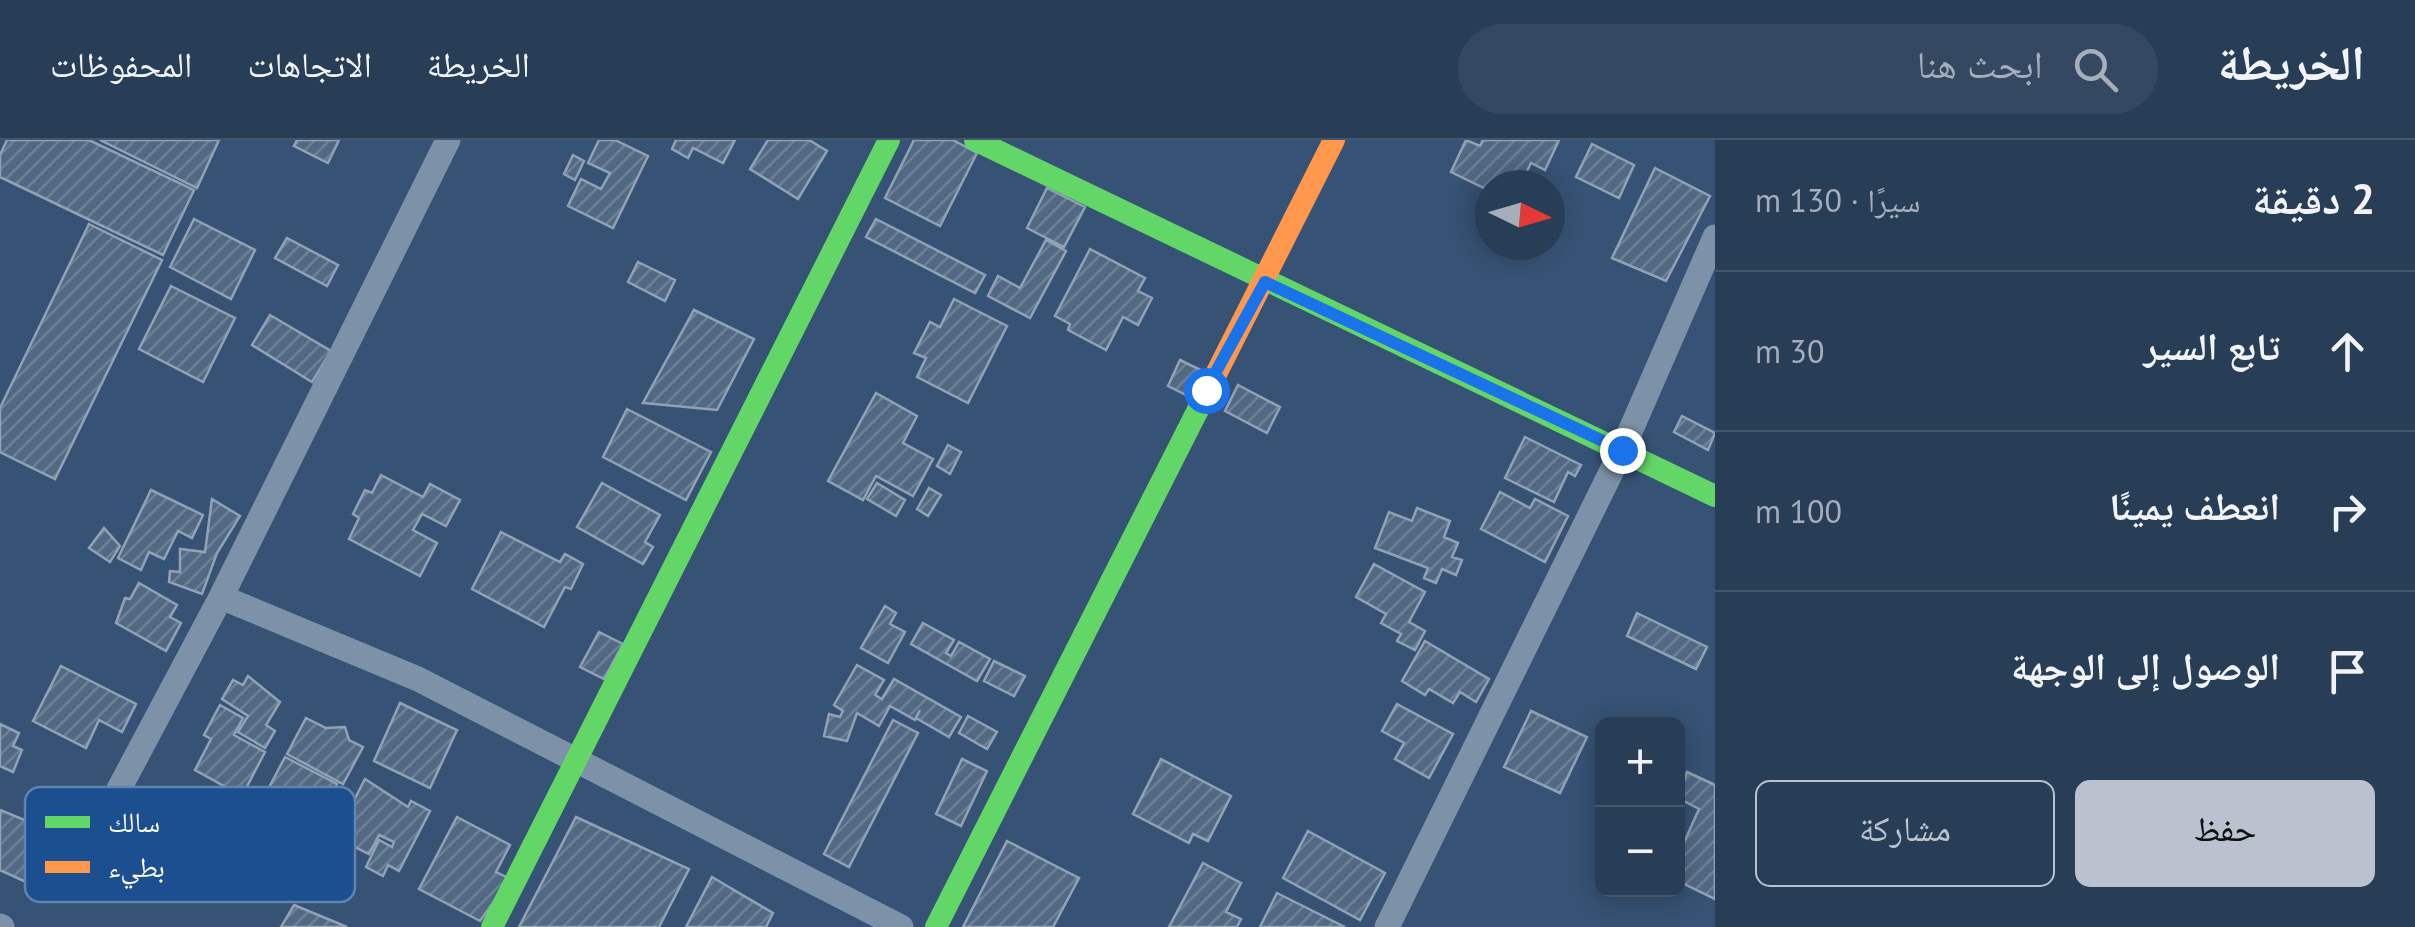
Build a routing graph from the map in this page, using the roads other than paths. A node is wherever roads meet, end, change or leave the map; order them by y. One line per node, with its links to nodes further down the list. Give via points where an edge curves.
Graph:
1 (448, 140): 9 (street)
2 (889, 140): 10 (street)
3 (974, 140): 6 (street)
4 (1334, 140): 6 (street)
5 (1715, 238): 7 (street)
6 (1265, 282): 7 (street); 14 (street)
7 (1622, 450): 8 (street); 15 (street)
8 (1715, 496)
9 (221, 597): 10 (street, via 418,679); 11 (street)
10 (576, 763): 12 (street); 13 (street)
11 (120, 787)
12 (492, 927)
13 (901, 927)
14 (936, 927)
15 (1386, 927)

